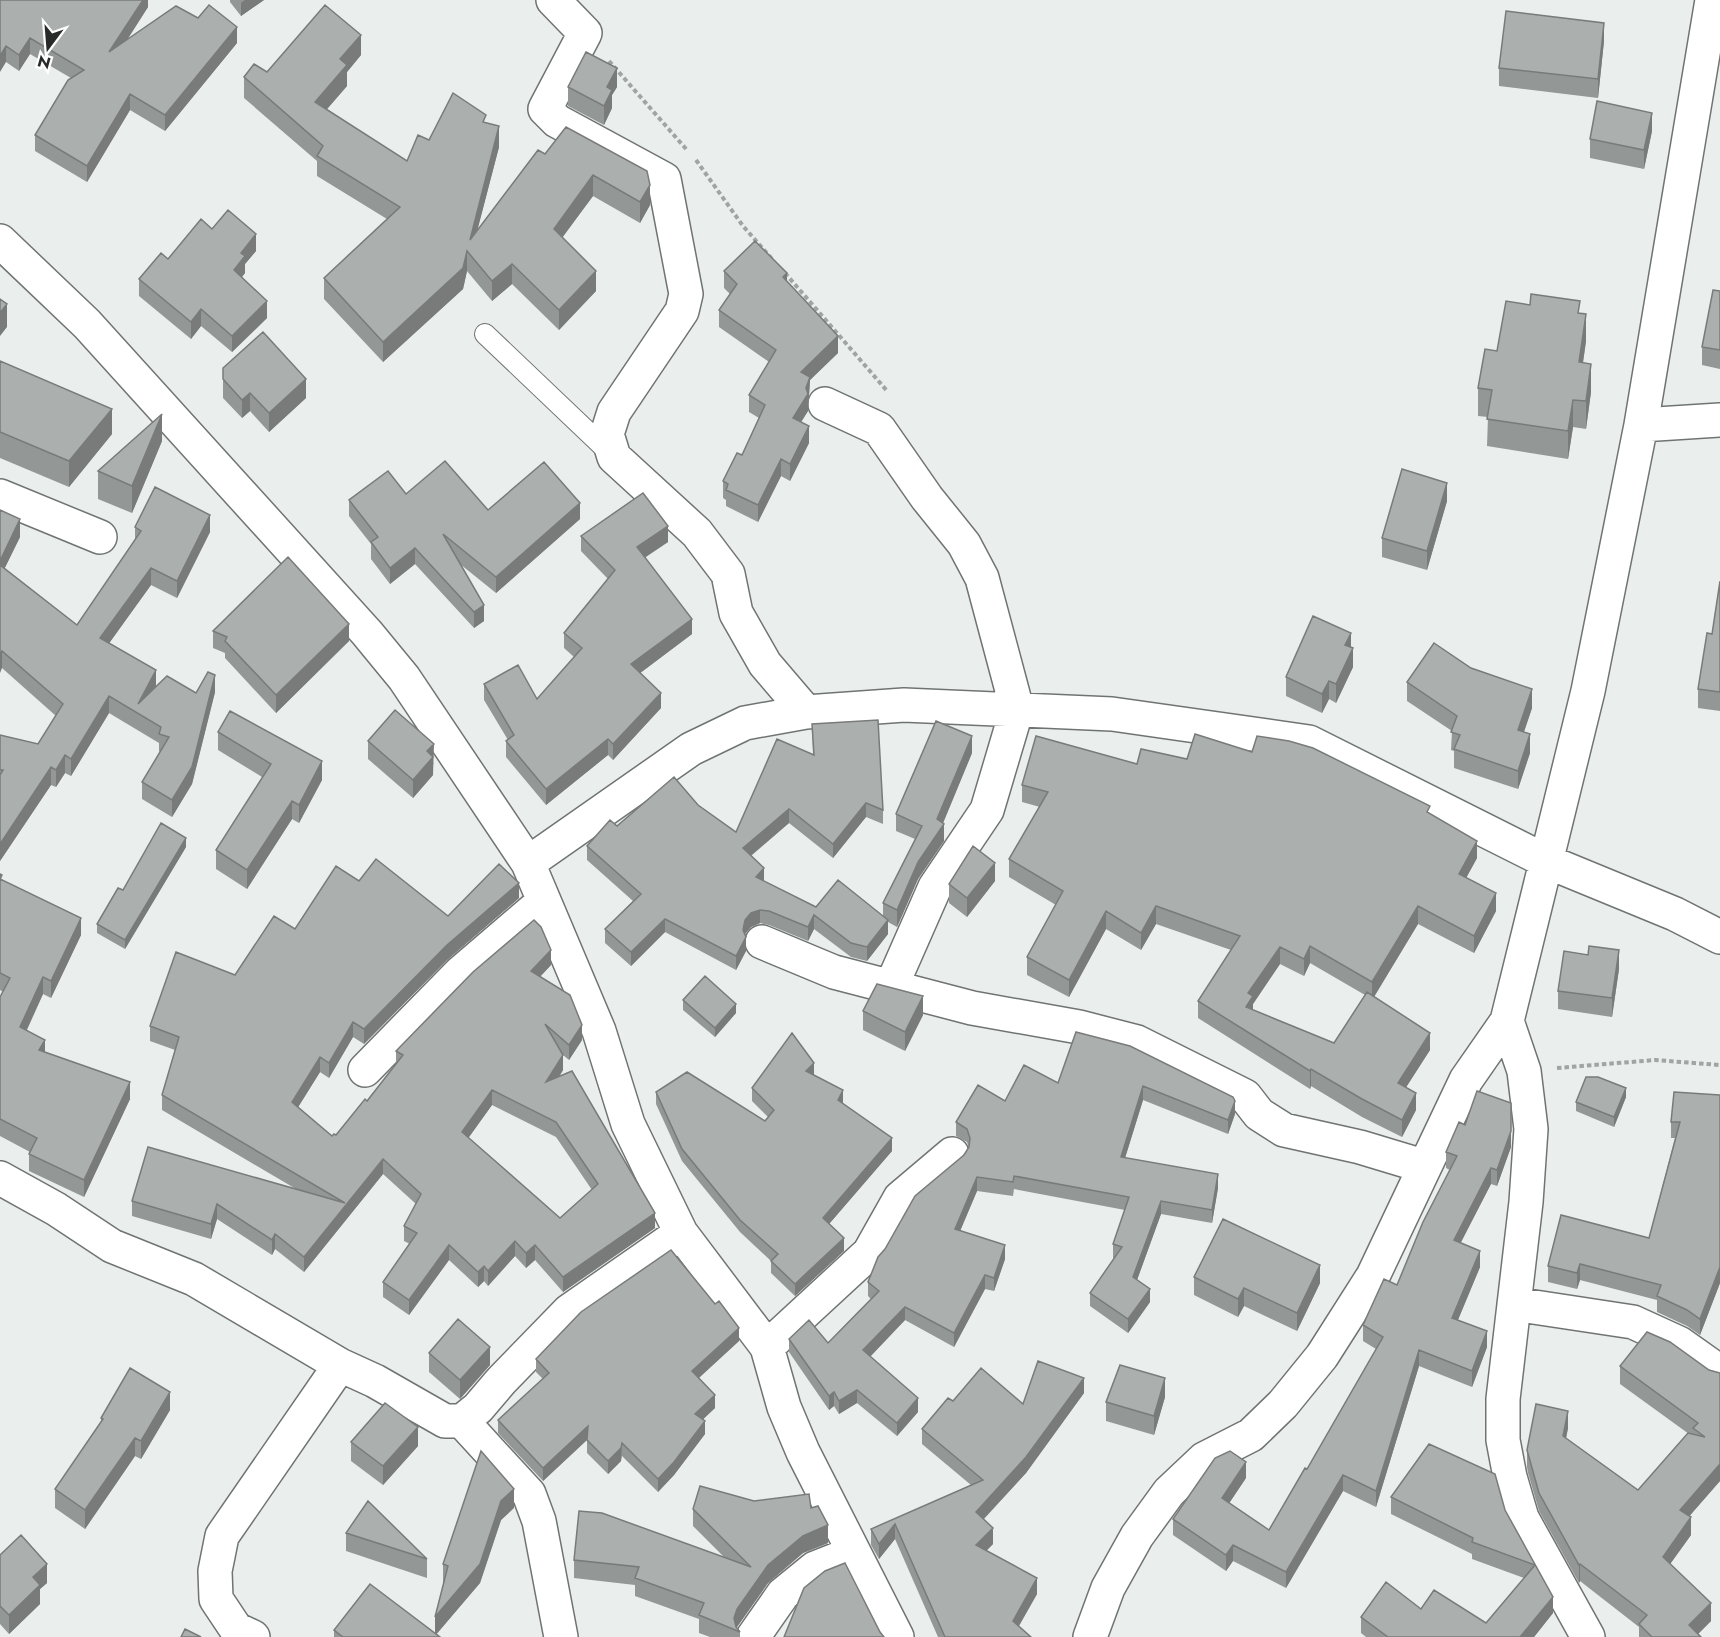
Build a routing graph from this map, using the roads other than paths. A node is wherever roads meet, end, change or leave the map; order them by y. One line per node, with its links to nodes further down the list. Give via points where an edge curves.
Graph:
1 (553, 0): 8 (street, via 585,33 545,109 557,122 664,179 687,294 682,310 614,412 607,434)
2 (1712, 0): 7 (street)
3 (0, 241): 14 (street, via 87,324 367,633 404,678)
4 (485, 334): 8 (lane)
5 (825, 404): 11 (street, via 879,429 964,544 982,578)
6 (1720, 420): 7 (street)
7 (1641, 425): 13 (street, via 1588,691)
8 (614, 457): 12 (street, via 697,533 722,566 728,574 736,613 765,664)
9 (0, 496): 10 (street)
10 (100, 537)
11 (1017, 709): 12 (street, via 904,705); 13 (street, via 1112,714 1309,742); 18 (street, via 987,810 934,887)
12 (806, 712): 14 (street, via 745,723 691,749)
13 (1546, 861): 16 (street, via 1675,914); 19 (street)
14 (528, 863): 15 (street)
15 (543, 902): 20 (street, via 460,973); 24 (street, via 599,1031 628,1124)
16 (1720, 937)
17 (762, 942): 18 (street, via 834,972)
18 (891, 987): 22 (street, via 1137,1042 1245,1096 1259,1114 1284,1130)
19 (1507, 1021): 22 (street, via 1466,1080); 25 (street, via 1524,1071 1531,1129)
20 (365, 1070)
21 (952, 1154): 26 (street, via 900,1198 869,1253)
22 (1423, 1166): 35 (street, via 1373,1276 1322,1356 1283,1404 1251,1435 1204,1459 1169,1491 1137,1536 1108,1588)
23 (0, 1178): 27 (street, via 112,1246 194,1279)
24 (681, 1233): 26 (street); 29 (street, via 569,1311)
25 (1514, 1304): 28 (street, via 1633,1322 1679,1343); 36 (street, via 1503,1399 1503,1440 1510,1477 1522,1518)
26 (767, 1347): 30 (street, via 799,1443)
27 (340, 1365): 29 (street, via 445,1421); 31 (street, via 222,1536 215,1571 216,1599 236,1629)
28 (1720, 1372)
29 (462, 1421): 32 (street, via 529,1494 539,1521)
30 (853, 1553): 33 (street, via 815,1568 783,1594); 34 (street)
31 (253, 1637)
32 (561, 1637)
33 (753, 1637)
34 (897, 1637)
35 (1090, 1637)
36 (1588, 1637)

